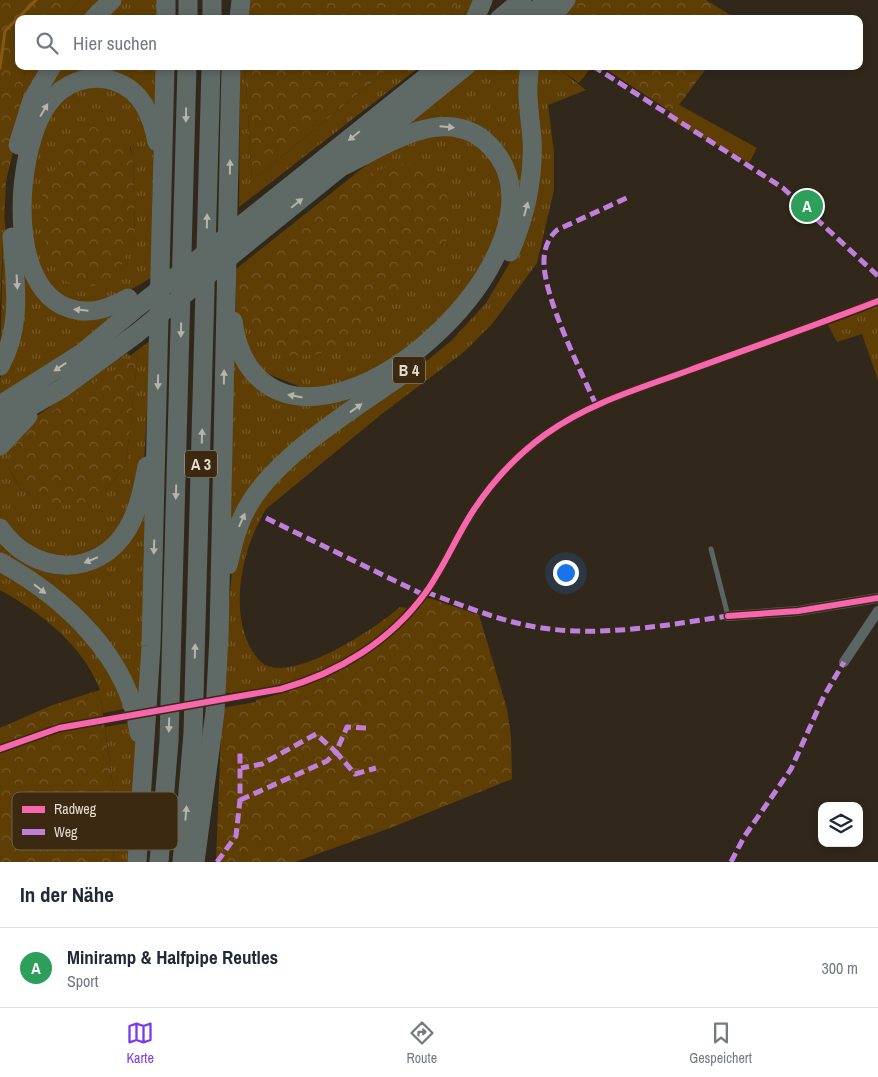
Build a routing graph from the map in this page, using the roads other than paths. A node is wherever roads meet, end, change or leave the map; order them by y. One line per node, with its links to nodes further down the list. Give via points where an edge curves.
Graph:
1 (112, 0): 11 (highway)
2 (166, 0): 12 (highway)
3 (188, 0): 13 (highway)
4 (212, 0): 14 (highway)
5 (233, 0): 15 (highway)
6 (241, 0): 16 (highway)
7 (483, 0): 17 (highway)
8 (522, 0): 18 (highway)
9 (548, 0): 19 (highway)
10 (566, 0): 20 (highway)
11 (97, 15)
12 (166, 15)
13 (188, 15)
14 (212, 15)
15 (232, 15)
16 (239, 15)
17 (477, 15)
18 (504, 15)
19 (530, 15)
20 (553, 15)
21 (50, 70): 36 (highway, one-way to 36, via 26,114 16,156 11,221 17,300 11,341)
22 (165, 70): 32 (highway)
23 (187, 70): 52 (highway, A 3, one-way to 52, via 169,741)
24 (211, 70): 53 (highway, A 3, one-way to 24, via 193,733)
25 (428, 70): 30 (highway)
26 (435, 70): 30 (highway)
27 (461, 70): 31 (highway)
28 (530, 70): 48 (highway, B 4, one-way to 28, via 233,543 244,513 259,488 288,459 440,347 475,309 501,270 522,223 530,189)
29 (232, 72): 34 (highway, one-way to 29)
30 (392, 106): 33 (highway, one-way to 33)
31 (343, 166): 33 (highway, one-way to 31); 34 (highway, one-way to 34, via 406,134 436,126 473,134 494,150 502,162 510,180 512,197 502,242 469,299 435,334 401,362 353,388 324,397 287,394 267,386 242,355 234,330)
32 (162, 193): 35 (highway, one-way to 32, via 93,311 72,309 46,294 32,270 23,234 25,173 34,132 50,100 66,86 88,78 110,79 130,89 142,101 153,123); 39 (highway, one-way to 39)
33 (256, 224): 35 (highway, bridge); 37 (highway, bridge, via 136,334)
34 (227, 268): 48 (highway, one-way to 34)
35 (134, 302): 38 (highway, one-way to 38, via 82,353)
36 (0, 366)
37 (60, 389): 40 (highway); 41 (highway, via 14,428)
38 (0, 404)
39 (158, 411): 42 (highway, one-way to 42, via 138,504 127,530 108,551 86,563 59,566 28,556); 51 (highway, one-way to 51, via 151,646)
40 (0, 424)
41 (0, 446)
42 (0, 528)
43 (712, 549): 47 (lane)
44 (0, 562): 50 (highway, one-way to 50, via 62,606 86,629 119,671 135,709 140,733)
45 (878, 598): 47 (street, via 798,612)
46 (878, 611): 49 (street)
47 (728, 616)
48 (219, 636): 54 (highway, via 215,712)
49 (844, 662)
50 (140, 792)
51 (142, 792)
52 (165, 792)
53 (182, 862)
54 (195, 862)

